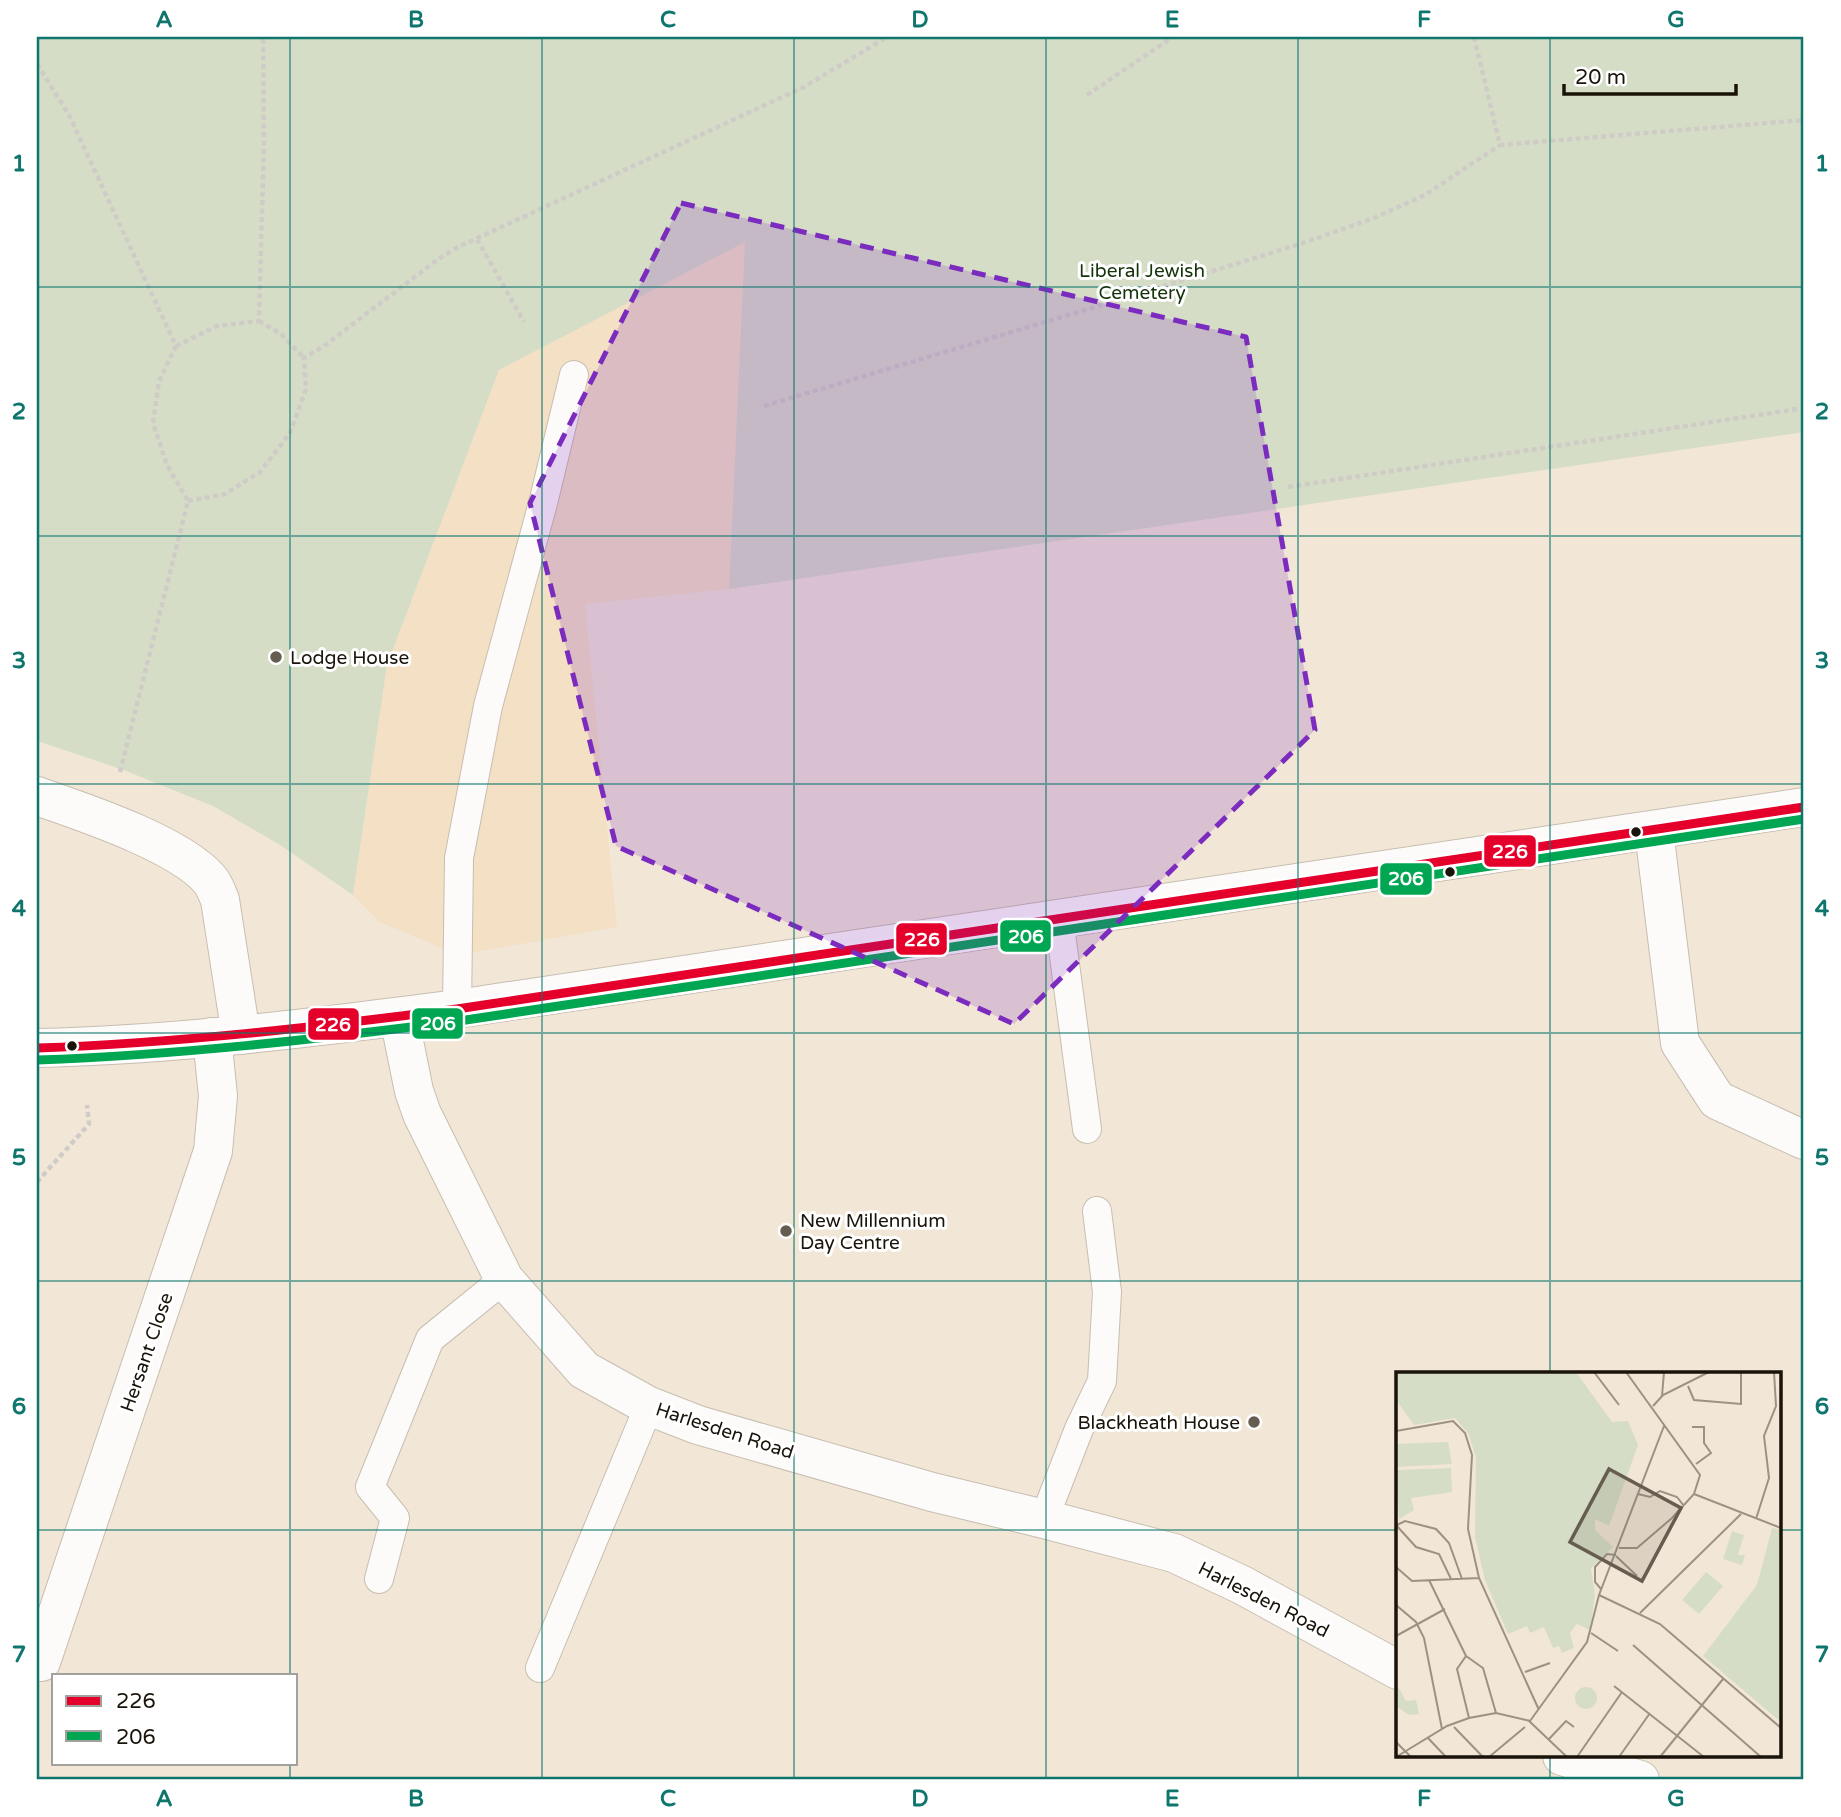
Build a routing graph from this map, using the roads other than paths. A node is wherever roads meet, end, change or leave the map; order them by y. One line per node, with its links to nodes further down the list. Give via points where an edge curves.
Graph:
1 (574, 375): 6 (lane, via 488,706 459,858)
2 (37, 796): 8 (street, via 132,832 172,852 213,883 220,900)
3 (1804, 807): 4 (street)
4 (1654, 831): 5 (street); 11 (street, via 1680,1043 1717,1100)
5 (1059, 919): 6 (street); 10 (lane)
6 (457, 1009): 7 (street)
7 (399, 1017): 8 (street); 13 (street, Harlesden Road, via 422,1114)
8 (227, 1036): 9 (street); 17 (street, Hersant Close, via 214,1151)
9 (37, 1048)
10 (1087, 1129)
11 (1804, 1140)
12 (1097, 1211): 15 (lane, via 1107,1292 1102,1381)
13 (504, 1279): 14 (street, Harlesden Road, via 584,1370); 16 (lane, via 430,1339 370,1487 395,1518)
14 (649, 1406): 15 (street, Harlesden Road, via 724,1433); 18 (lane)
15 (1044, 1519): 19 (street, Harlesden Road, via 1174,1553)
16 (379, 1579)
17 (41, 1662)
18 (540, 1668)
19 (1396, 1669)
20 (1568, 1758): 21 (street)
21 (1640, 1780)

